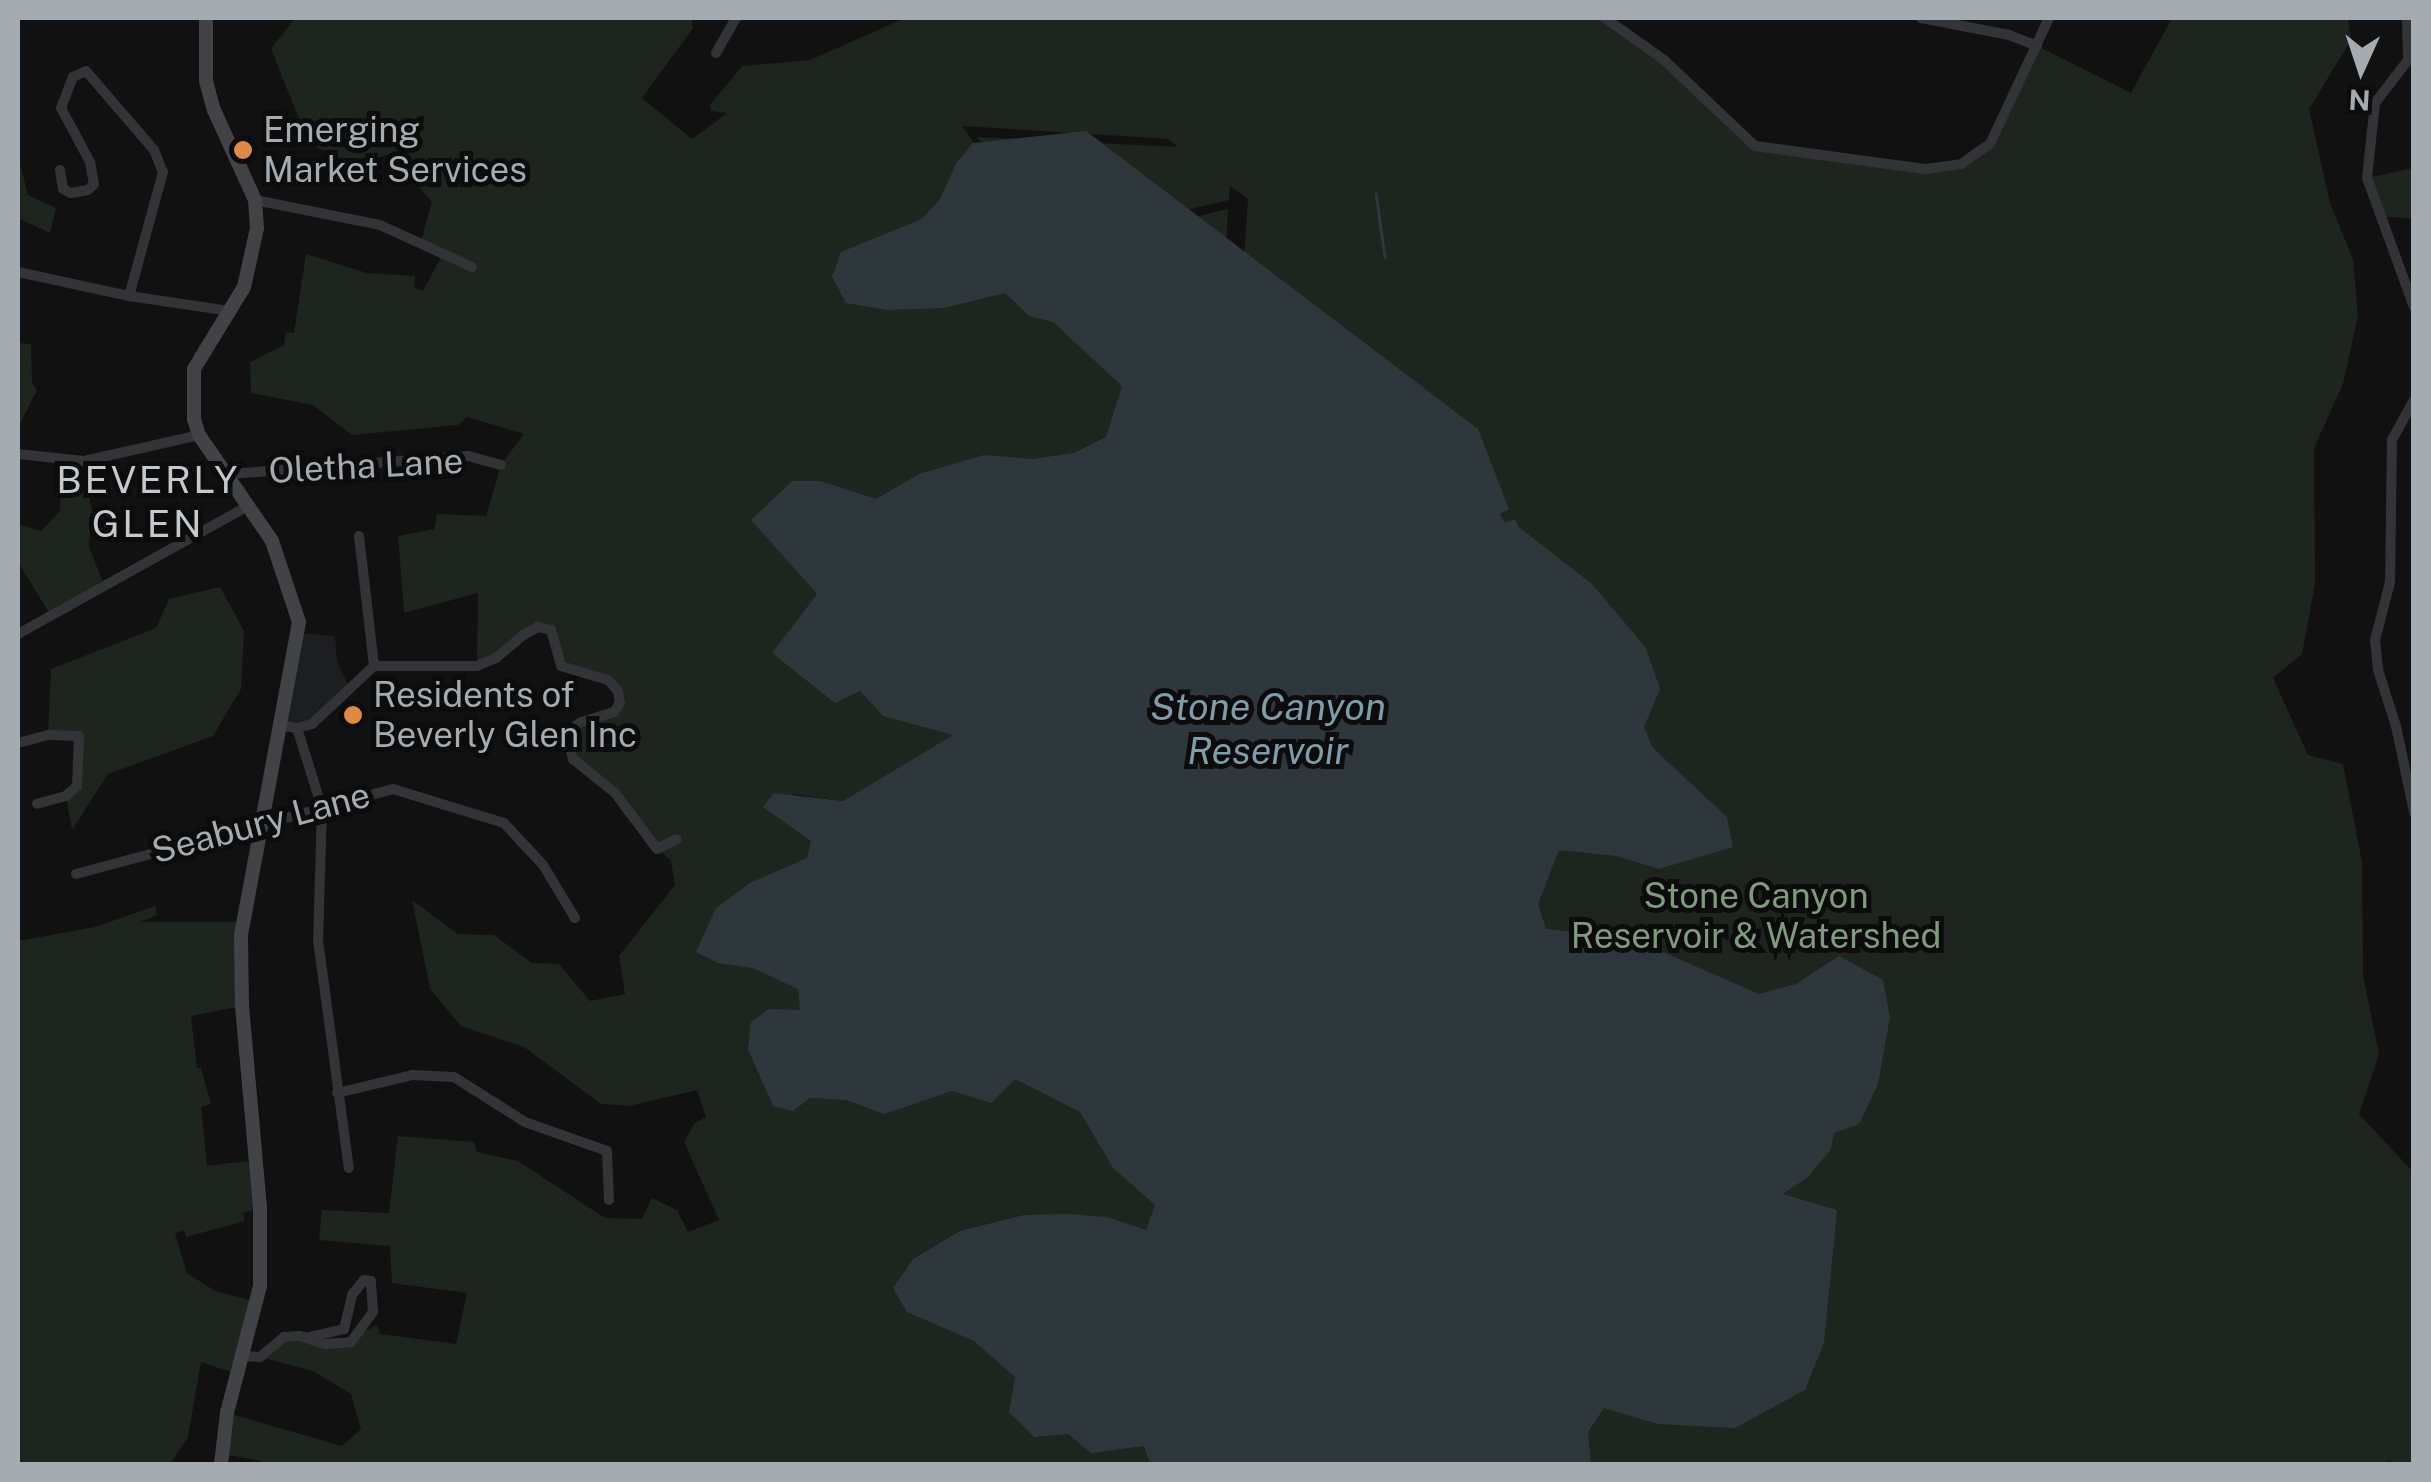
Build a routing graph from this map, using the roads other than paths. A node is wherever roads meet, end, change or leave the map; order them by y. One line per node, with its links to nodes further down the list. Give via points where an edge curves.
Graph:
1 (206, 18): 10 (main road, via 206,81)
2 (736, 18): 8 (street)
3 (1605, 18): 7 (street, via 1663,59 1755,146 1926,168 1961,164 1990,144)
4 (1922, 18): 7 (street)
5 (2049, 18): 7 (street)
6 (2407, 18): 14 (street, via 2408,60 2375,103 2367,178)
7 (2036, 46)
8 (716, 53)
9 (60, 170): 13 (street, via 70,193 94,184 62,108 73,78 86,71 154,150 162,172)
10 (255, 200): 11 (street, via 380,225); 15 (main road, via 253,254)
11 (472, 267)
12 (18, 272): 13 (street)
13 (130, 296): 15 (street)
14 (2414, 307)
15 (229, 311): 17 (main road, via 194,369)
16 (2414, 400): 30 (street, via 2392,440 2390,582 2375,640)
17 (199, 435): 18 (street, via 84,461); 20 (main road)
18 (18, 454)
19 (501, 466): 20 (street, Oletha Lane, via 468,456)
20 (230, 474): 21 (main road)
21 (250, 505): 23 (street, Oletha Lane); 25 (main road, via 272,541 299,622)
22 (359, 536): 24 (street)
23 (18, 634)
24 (374, 666): 26 (street, via 325,714); 32 (street, via 477,666 538,627 551,630 561,666 608,680 618,691 614,712 566,733 573,759 615,793 657,849)
25 (278, 725): 26 (street); 31 (main road)
26 (297, 728): 29 (street)
27 (18, 743): 28 (street, via 79,736 77,786)
28 (37, 804)
29 (322, 808): 31 (street, Seabury Lane); 34 (street, Seabury Lane, via 393,789 492,816 543,865); 35 (street, via 318,940)
30 (2414, 812)
31 (260, 822): 33 (street, Seabury Lane); 39 (main road, via 240,936 260,1208 260,1286)
32 (677, 839)
33 (76, 874)
34 (575, 918)
35 (337, 1093): 36 (street); 37 (street, via 412,1075 454,1077 534,1126 607,1151)
36 (349, 1168)
37 (609, 1200)
38 (306, 1338): 38 (street, via 351,1342 373,1312 371,1281 352,1294 344,1329); 39 (street, via 284,1337 260,1357)
39 (242, 1356): 40 (main road)
40 (221, 1464)

